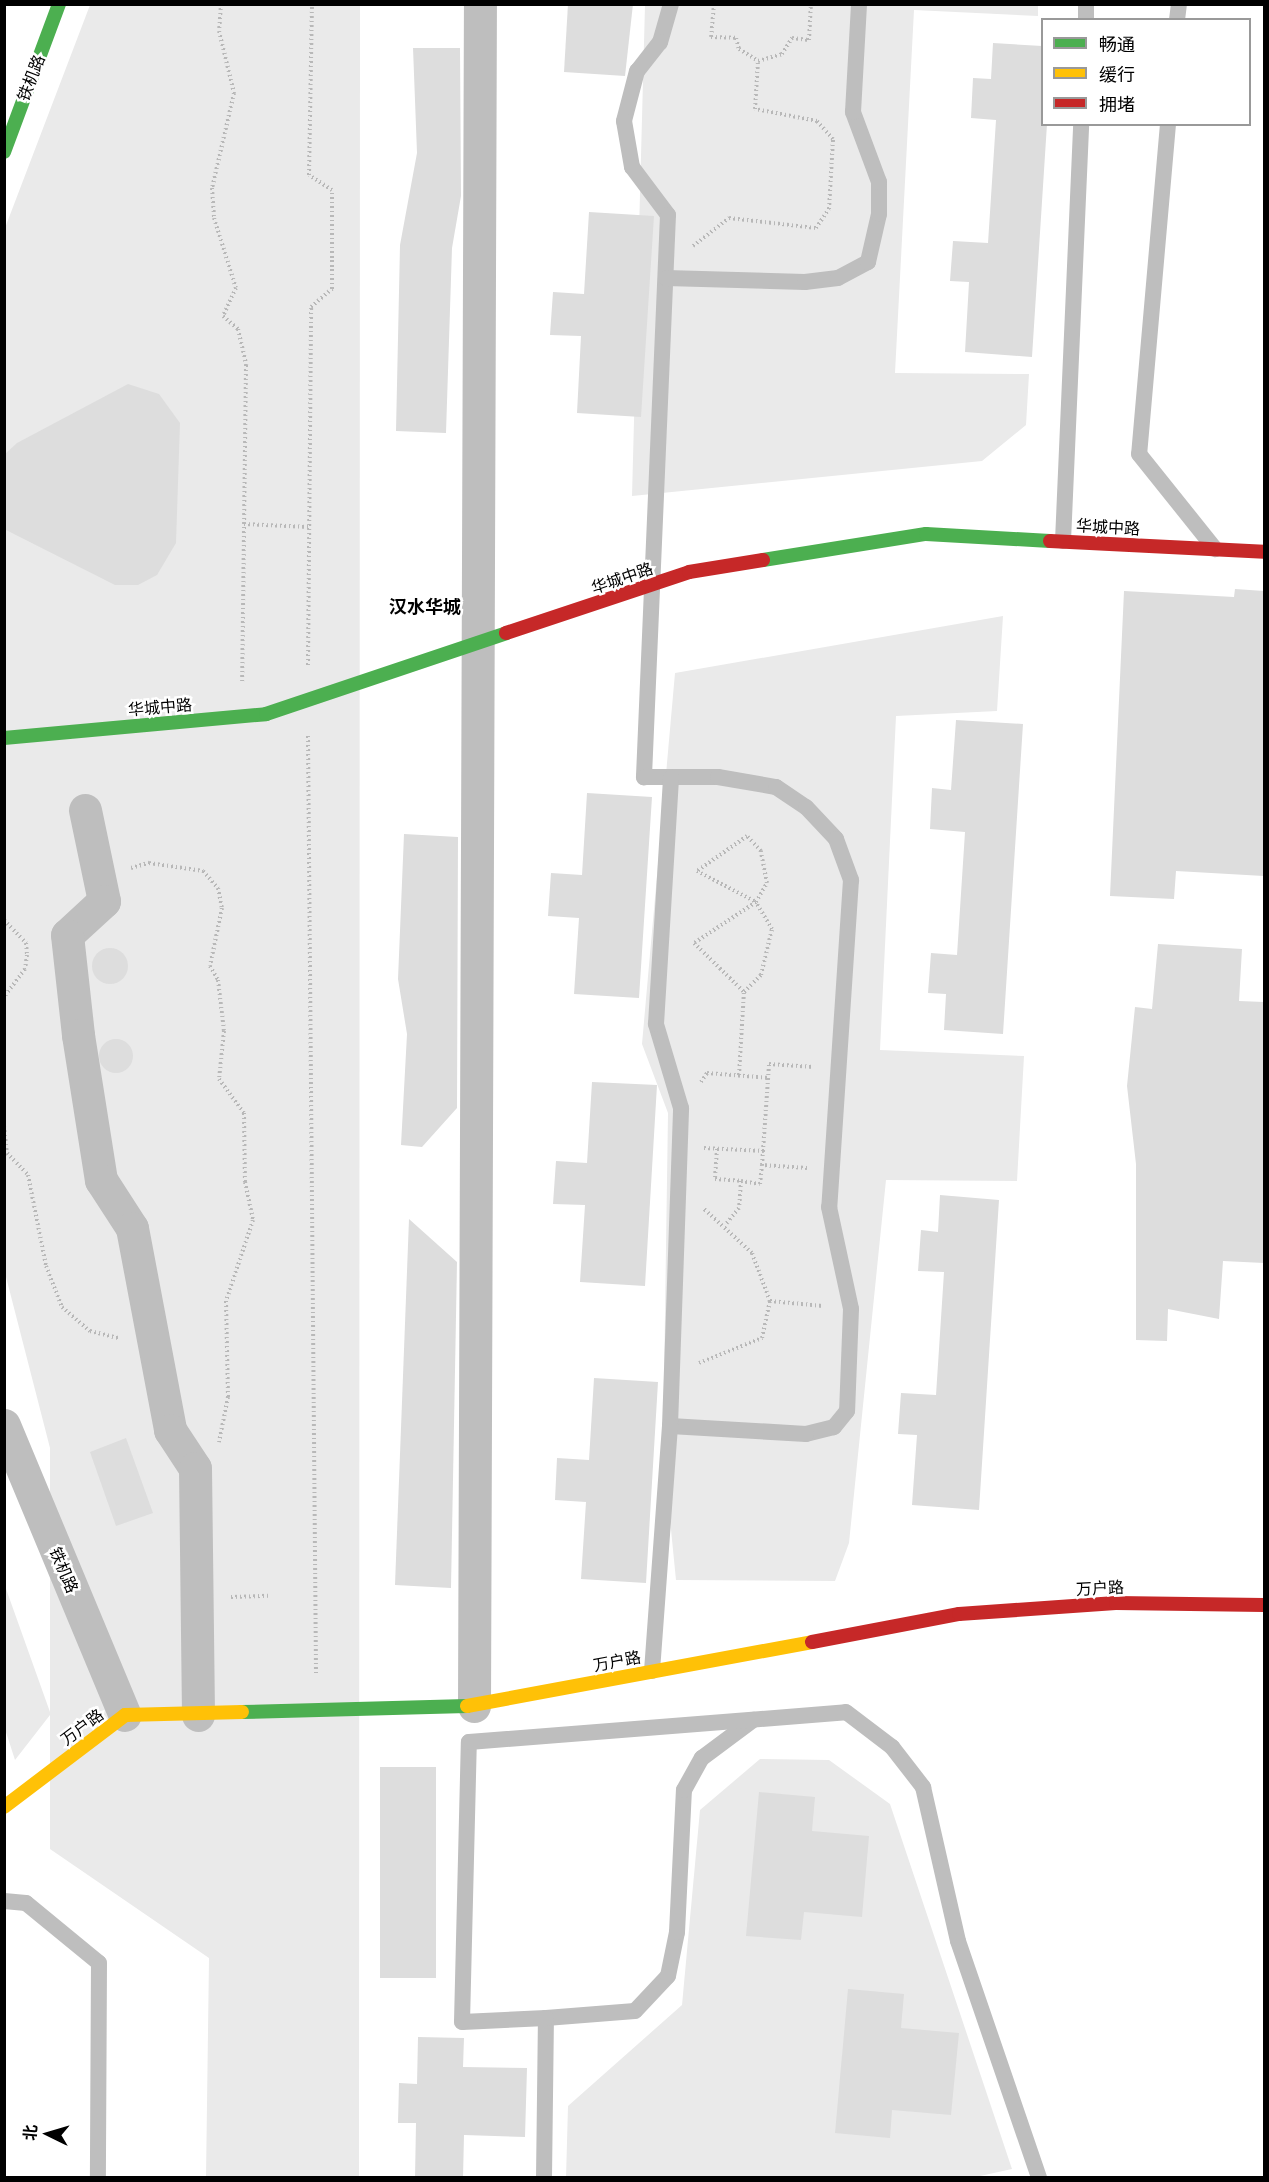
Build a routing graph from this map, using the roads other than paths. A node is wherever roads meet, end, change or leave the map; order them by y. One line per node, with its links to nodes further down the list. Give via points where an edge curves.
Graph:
1 (59, 4): 7 (street, 铁机路)
2 (480, 4): 13 (street)
3 (671, 4): 8 (lane, via 660,42 637,71 624,121 632,167 668,215)
4 (859, 4): 8 (lane, via 853,112 879,182 879,214 868,262 838,278 805,282)
5 (1081, 126): 9 (lane)
6 (1168, 126): 10 (lane, via 1139,454)
7 (4, 152)
8 (666, 278): 12 (lane)
9 (1064, 541): 10 (street, 华城中路); 12 (street, 华城中路, via 926,534 690,572)
10 (1215, 549): 11 (street, 华城中路)
11 (1264, 552)
12 (650, 586): 13 (street, 华城中路); 15 (lane, via 644,777)
13 (477, 644): 14 (street, 华城中路, via 308,701 242,717); 21 (street)
14 (4, 738)
15 (671, 777): 18 (lane, via 656,1024 681,1108); 18 (lane, via 718,777 776,787 806,807 836,839 851,880 829,1208 851,1309 847,1411 834,1427 806,1434)
16 (85, 810): 23 (street, via 104,901 67,935 78,1035 101,1180 132,1228 170,1430 195,1468)
17 (4, 1425): 22 (street, 铁机路)
18 (670, 1426): 20 (lane)
19 (1264, 1605): 20 (street, 万户路, via 1116,1603 959,1614)
20 (652, 1671): 21 (street, 万户路)
21 (474, 1706): 23 (street, 万户路)
22 (125, 1715): 23 (street, 万户路); 25 (street, 万户路)
23 (198, 1715)
24 (753, 1720): 27 (lane, via 702,1758 684,1790 677,1932 668,1976 635,2011); 27 (lane, via 470,1742 462,2022); 30 (lane, via 846,1712 892,1747 923,1787 958,1941)
25 (4, 1808)
26 (4, 1901): 28 (lane, via 26,1903 99,1963)
27 (546, 2018): 29 (lane)
28 (98, 2178)
29 (544, 2178)
30 (1040, 2178)

